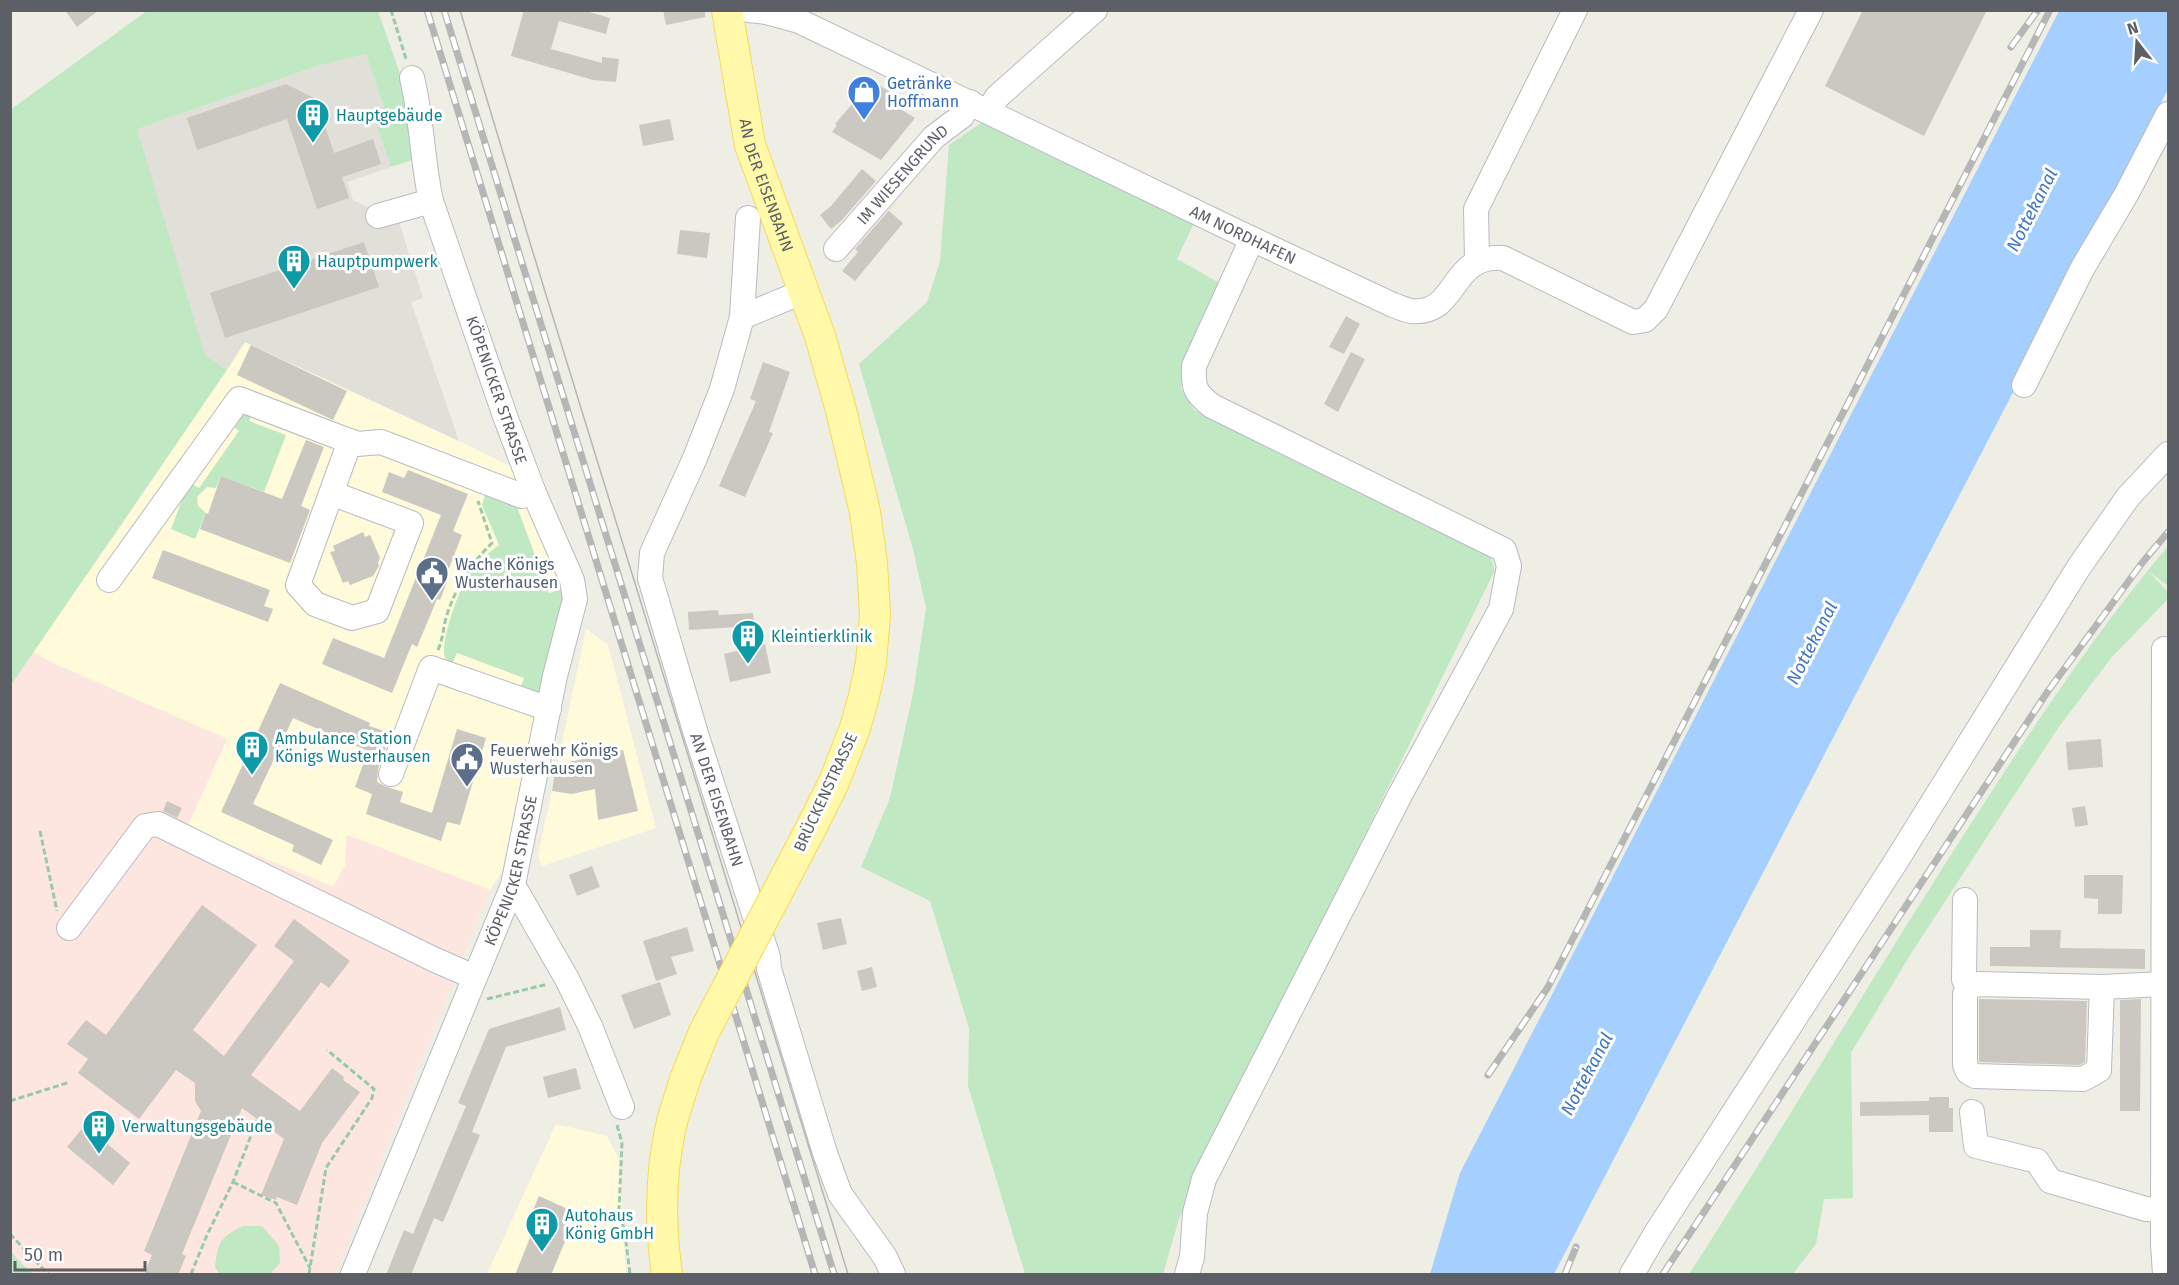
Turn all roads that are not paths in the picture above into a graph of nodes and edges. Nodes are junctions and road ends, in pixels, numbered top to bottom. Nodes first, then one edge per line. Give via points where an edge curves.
1 (1095, 10) edge
2 (1575, 10) edge
3 (1811, 10) edge
4 (737, 11) edge
5 (412, 78) road end
6 (980, 107) junction
7 (2169, 114) edge
8 (431, 201) junction
9 (378, 216) dead end
10 (748, 218) dead end
11 (1252, 239) junction
12 (836, 249) dead end
13 (1477, 260) junction
14 (805, 291) junction
15 (742, 317) junction
16 (2024, 385) dead end
17 (350, 441) junction
18 (2169, 454) edge
19 (331, 493) junction
20 (534, 493) junction
21 (110, 580) dead end
22 (2164, 649) dead end
23 (549, 709) junction
24 (391, 774) dead end
25 (2166, 874) edge
26 (513, 885) junction
27 (1965, 900) dead end
28 (69, 928) road end
29 (474, 977) junction
30 (2163, 984) junction
31 (1969, 987) junction
32 (2102, 987) junction
33 (622, 1107) road end
34 (1972, 1112) dead end
35 (2163, 1210) junction
36 (353, 1275) edge
37 (667, 1275) edge
38 (893, 1275) edge
39 (1187, 1275) edge
40 (1632, 1275) edge
41 (2165, 1275) edge

1 - 6 street, IM WIESENGRUND via 997,97
2 - 13 street via 1476,209
3 - 13 street via 1656,309 1645,320 1633,322 1503,258
4 - 6 street, AM NORDHAFEN via 766,12 799,21
4 - 14 main road, AN DER EISENBAHN via 750,145
5 - 8 street, KÖPENICKER STRASSE
6 - 11 street, AM NORDHAFEN
6 - 12 street, IM WIESENGRUND via 934,137
7 - 16 street via 2082,269
8 - 9 street
8 - 20 street, KÖPENICKER STRASSE
10 - 15 street, AN DER EISENBAHN
11 - 13 street, AM NORDHAFEN via 1411,311 1442,302
11 - 39 street via 1194,366 1193,385 1200,397 1504,550 1509,566 1501,609 1400,795 1204,1179
14 - 15 street
14 - 37 main road, BRÜCKENSTRASSE, bridge via 836,393 865,512 875,615 871,663 855,728 834,782 704,1032 686,1077 671,1126 664,1168 662,1209
15 - 38 street, AN DER EISENBAHN via 722,389 652,553 650,578 825,1153 840,1194 885,1257
17 - 19 street
17 - 20 street via 381,442 522,496
17 - 21 street via 239,399
18 - 40 street via 2128,497 2079,567
19 - 19 street via 298,585 315,604 352,618 377,611 411,523
20 - 23 street, KÖPENICKER STRASSE via 572,580 575,599
22 - 25 street
23 - 24 street via 431,668
23 - 26 street, KÖPENICKER STRASSE
25 - 30 street
26 - 29 street, KÖPENICKER STRASSE
26 - 33 street via 567,979
27 - 31 street via 1965,980
28 - 29 street via 145,826 158,824
29 - 36 street, KÖPENICKER STRASSE
30 - 32 street
30 - 35 street
31 - 32 street
31 - 32 street via 1965,994 1968,1072 1975,1076 2083,1079 2099,1070
34 - 35 street via 1976,1146 2037,1161 2050,1181 2146,1209
35 - 41 street

